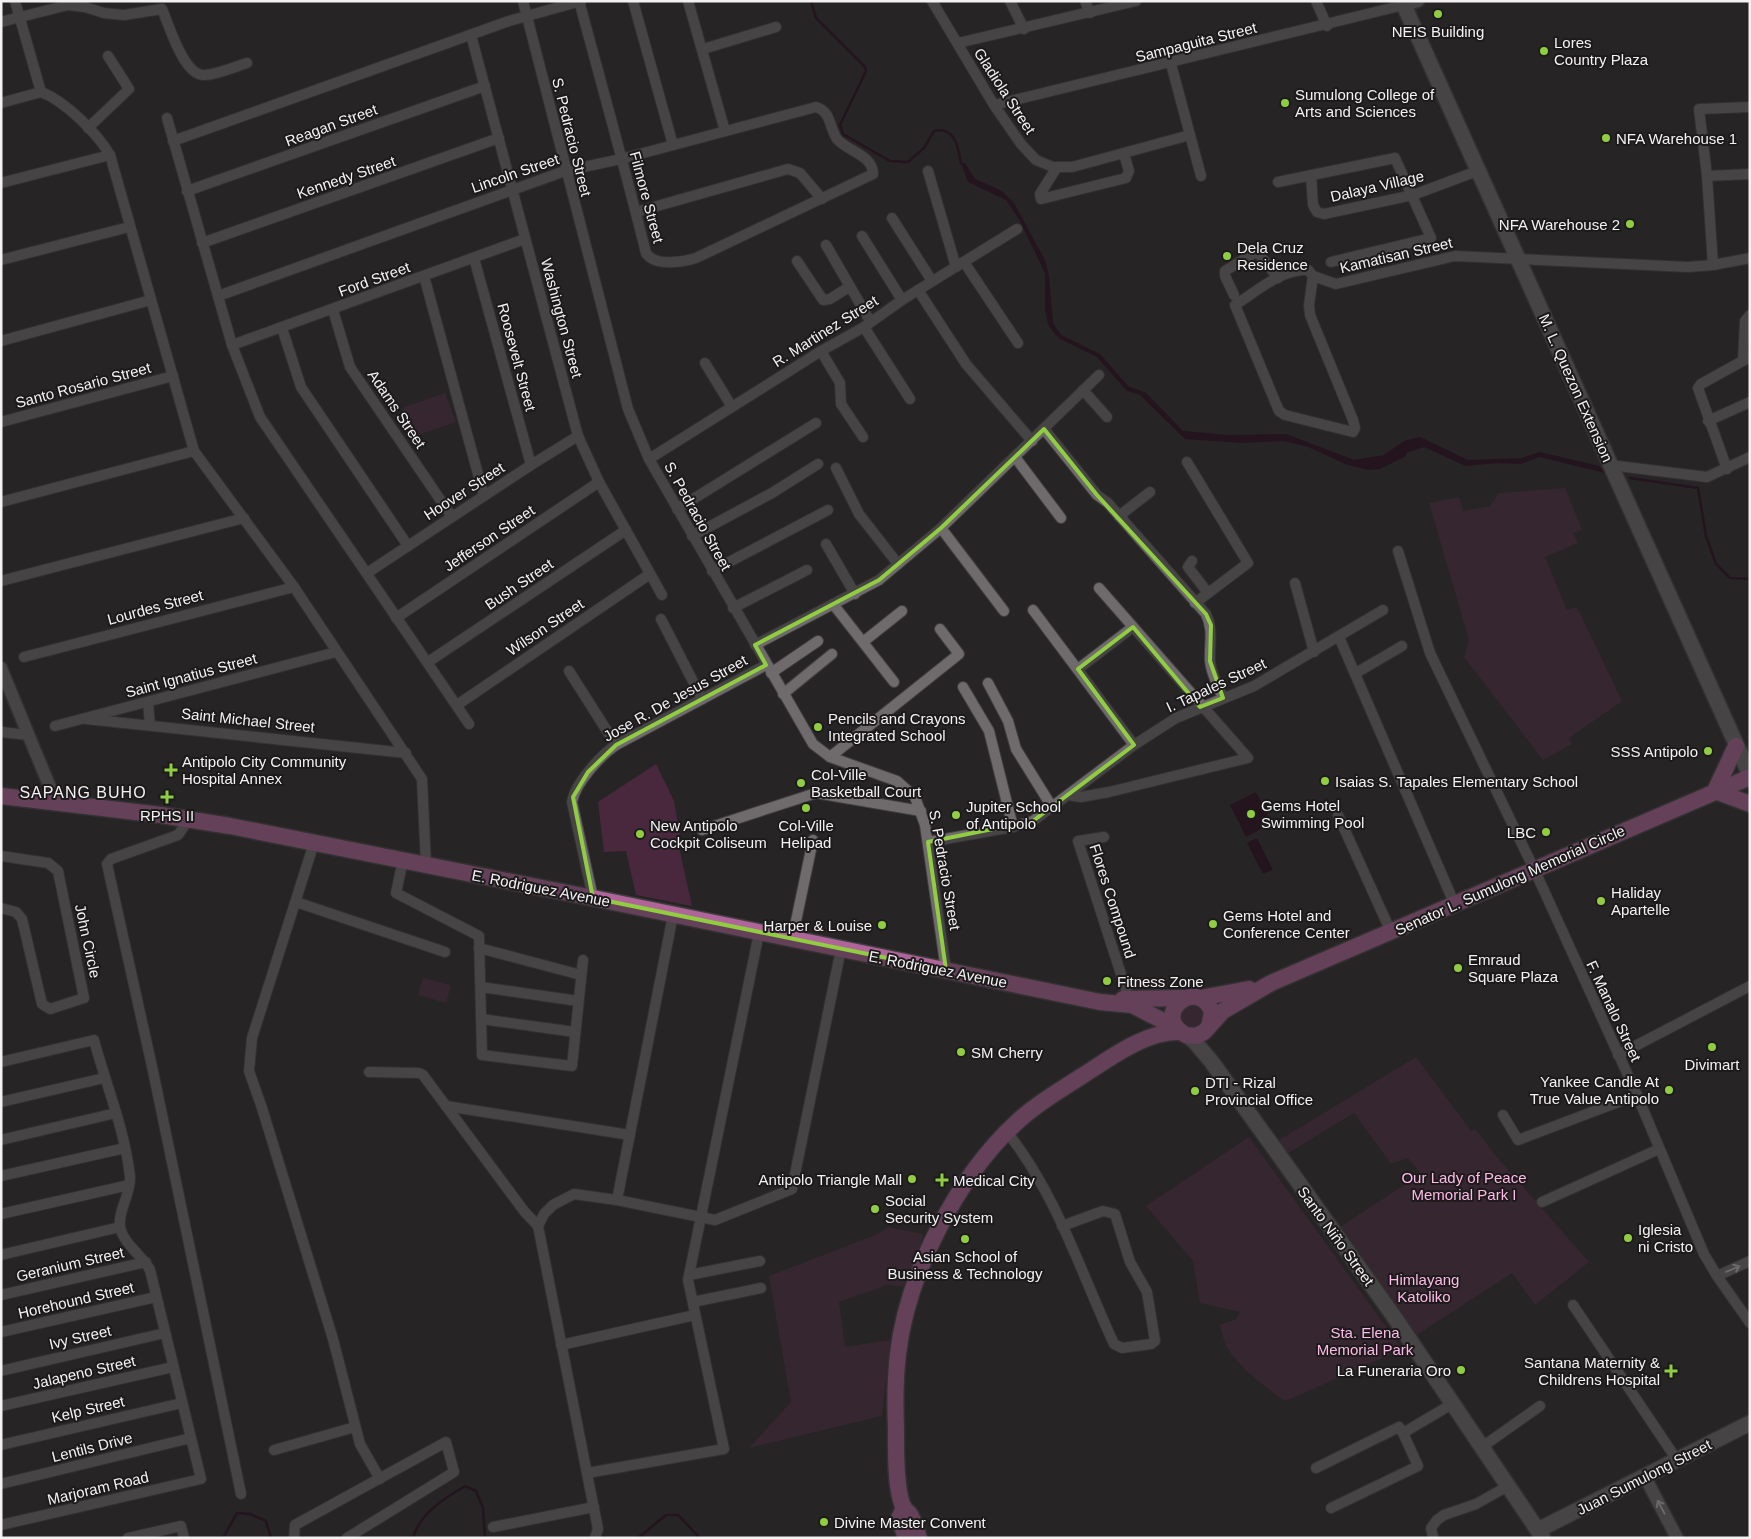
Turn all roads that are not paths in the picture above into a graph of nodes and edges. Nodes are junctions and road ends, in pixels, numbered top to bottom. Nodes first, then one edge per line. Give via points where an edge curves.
1 (15, 1) edge
2 (523, 1) edge
3 (580, 1) edge
4 (633, 1) edge
5 (688, 1) edge
6 (932, 1) edge
7 (1010, 1) edge
8 (1085, 1) edge
9 (1136, 1) edge
10 (1316, 1) edge
11 (1408, 3) edge
12 (96, 6) edge
13 (1090, 13) junction
14 (526, 16) junction
15 (19, 17) junction
16 (1, 22) edge
17 (1327, 26) junction
18 (776, 28) dead end
19 (1024, 28) junction
20 (471, 35) junction
21 (958, 44) junction
22 (703, 48) junction
23 (108, 56) dead end
24 (247, 63) dead end
25 (1171, 64) junction
26 (484, 86) junction
27 (41, 92) junction
28 (1, 103) edge
29 (994, 105) junction
30 (1750, 107) edge
31 (166, 118) dead end
32 (88, 128) junction
33 (725, 130) junction
34 (1190, 136) junction
35 (498, 138) junction
36 (173, 142) junction
37 (673, 145) junction
38 (1124, 154) junction
39 (110, 155) junction
40 (621, 159) junction
41 (1057, 167) junction
42 (1480, 170) junction
43 (566, 171) junction
44 (928, 171) dead end
45 (1750, 174) edge
46 (1311, 175) junction
47 (1201, 176) dead end
48 (1707, 176) junction
49 (868, 177) joint
50 (1278, 182) dead end
51 (1, 183) edge
52 (513, 189) junction
53 (187, 192) junction
54 (1413, 195) junction
55 (822, 199) junction
56 (636, 212) junction
57 (892, 218) dead end
58 (129, 227) junction
59 (1016, 229) dead end
60 (862, 236) dead end
61 (525, 240) junction
62 (202, 243) junction
63 (826, 245) dead end
64 (474, 258) junction
65 (1750, 258) edge
66 (1, 260) edge
67 (1519, 260) junction
68 (797, 261) dead end
69 (1220, 262) dead end
70 (1331, 262) dead end
71 (960, 265) junction
72 (1713, 265) junction
73 (1224, 274) junction
74 (424, 276) junction
75 (1313, 276) junction
76 (1278, 278) junction
77 (932, 281) junction
78 (849, 287) junction
79 (918, 290) junction
80 (218, 296) junction
81 (151, 300) junction
82 (902, 300) junction
83 (1234, 300) junction
84 (333, 310) junction
85 (1750, 315) edge
86 (867, 324) junction
87 (282, 328) junction
88 (1, 341) edge
89 (1018, 343) dead end
90 (232, 345) junction
91 (820, 351) junction
92 (1746, 359) edge
93 (705, 363) dead end
94 (1099, 375) dead end
95 (172, 376) junction
96 (1083, 390) junction
97 (910, 399) dead end
98 (1750, 402) edge
99 (732, 407) junction
100 (1107, 417) dead end
101 (1708, 421) junction
102 (1, 422) edge
103 (816, 423) dead end
104 (1044, 428) junction
105 (578, 436) junction
106 (863, 437) dead end
107 (1032, 441) junction
108 (194, 452) junction
109 (1015, 457) junction
110 (1750, 457) edge
111 (649, 459) junction
112 (1186, 462) dead end
113 (818, 464) dead end
114 (531, 465) junction
115 (1610, 465) junction
116 (836, 468) dead end
117 (1727, 469) junction
118 (599, 482) junction
119 (1150, 492) dead end
120 (484, 496) junction
121 (1, 502) edge
122 (677, 509) junction
123 (828, 510) dead end
124 (452, 516) junction
125 (1120, 516) junction
126 (244, 518) junction
127 (1061, 518) dead end
128 (941, 528) junction
129 (626, 530) junction
130 (692, 536) junction
131 (826, 544) dead end
132 (408, 546) junction
133 (1398, 551) dead end
134 (1192, 560) dead end
135 (898, 564) junction
136 (807, 570) dead end
137 (712, 571) junction
138 (367, 573) junction
139 (650, 574) junction
140 (1, 582) edge
141 (1295, 583) dead end
142 (294, 587) junction
143 (1099, 588) dead end
144 (1208, 593) junction
145 (662, 594) dead end
146 (855, 594) junction
147 (1195, 603) junction
148 (833, 604) junction
149 (733, 608) junction
150 (1033, 610) dead end
151 (1383, 610) dead end
152 (902, 611) dead end
153 (1004, 611) dead end
154 (396, 618) junction
155 (661, 619) dead end
156 (1133, 627) junction
157 (940, 629) dead end
158 (1339, 637) junction
159 (818, 641) dead end
160 (863, 642) junction
161 (755, 645) junction
162 (1402, 646) dead end
163 (336, 652) junction
164 (1314, 652) junction
165 (832, 654) dead end
166 (24, 657) dead end
167 (428, 662) junction
168 (769, 669) junction
169 (1078, 669) junction
170 (2, 671) edge
171 (569, 671) dead end
172 (1356, 673) junction
173 (894, 682) dead end
174 (988, 683) dead end
175 (963, 687) dead end
176 (783, 694) junction
177 (1223, 698) junction
178 (702, 700) junction
179 (148, 702) junction
180 (457, 705) junction
181 (1200, 707) junction
182 (86, 718) junction
183 (469, 724) dead end
184 (150, 725) junction
185 (55, 726) dead end
186 (1, 732) edge
187 (28, 736) junction
188 (1740, 744) edge
189 (616, 745) junction
190 (1134, 745) junction
191 (406, 753) junction
192 (830, 757) junction
193 (1750, 776) edge
194 (1715, 792) junction
195 (1068, 795) junction
196 (1, 796) edge
197 (56, 802) junction
198 (1750, 804) edge
199 (1052, 807) junction
200 (921, 812) junction
201 (1338, 815) dead end
202 (189, 819) junction
203 (1012, 827) junction
204 (702, 830) dead end
205 (1104, 837) dead end
206 (813, 840) dead end
207 (928, 842) junction
208 (314, 843) junction
209 (1, 856) edge
210 (403, 860) junction
211 (426, 865) junction
212 (1534, 871) junction
213 (594, 898) junction
214 (296, 902) junction
215 (1455, 905) junction
216 (1, 908) edge
217 (673, 915) junction
218 (1390, 932) junction
219 (759, 933) junction
220 (792, 940) junction
221 (479, 948) junction
222 (841, 949) junction
223 (445, 952) dead end
224 (583, 960) dead end
225 (946, 970) junction
226 (581, 975) junction
227 (1271, 983) junction
228 (1750, 986) edge
229 (481, 987) junction
230 (1079, 997) junction
231 (1192, 998) junction
232 (1129, 999) junction
233 (578, 1001) junction
234 (481, 1019) junction
235 (1175, 1025) junction
236 (1209, 1028) junction
237 (575, 1032) junction
238 (1119, 1053) junction
239 (1618, 1056) junction
240 (1211, 1061) junction
241 (1, 1062) edge
242 (369, 1072) dead end
243 (104, 1078) junction
244 (1637, 1095) junction
245 (1, 1102) edge
246 (446, 1106) junction
247 (116, 1114) junction
248 (1503, 1115) dead end
249 (1007, 1132) junction
250 (630, 1135) junction
251 (1, 1140) edge
252 (125, 1148) junction
253 (1659, 1149) junction
254 (1, 1176) edge
255 (129, 1185) junction
256 (617, 1200) junction
257 (1542, 1202) dead end
258 (1, 1214) edge
259 (700, 1217) junction
260 (538, 1226) junction
261 (1062, 1226) junction
262 (120, 1227) junction
263 (1, 1255) edge
264 (760, 1261) dead end
265 (1750, 1261) edge
266 (146, 1262) junction
267 (689, 1275) junction
268 (1717, 1276) junction
269 (761, 1288) dead end
270 (1, 1295) edge
271 (156, 1297) junction
272 (693, 1302) junction
273 (1573, 1305) dead end
274 (695, 1315) junction
275 (1750, 1323) edge
276 (1, 1332) edge
277 (165, 1333) junction
278 (561, 1346) junction
279 (173, 1367) junction
280 (1, 1371) edge
281 (182, 1403) junction
282 (1452, 1404) junction
283 (1, 1406) edge
284 (1540, 1406) dead end
285 (355, 1427) junction
286 (1748, 1428) edge
287 (1403, 1433) junction
288 (191, 1438) junction
289 (1, 1444) edge
290 (1482, 1448) junction
291 (274, 1450) dead end
292 (1677, 1460) junction
293 (1316, 1468) dead end
294 (587, 1473) junction
295 (1645, 1477) junction
296 (380, 1479) junction
297 (1, 1484) edge
298 (1508, 1486) junction
299 (241, 1494) dead end
300 (594, 1507) junction
301 (904, 1508) junction
302 (1332, 1508) dead end
303 (1, 1525) edge
304 (493, 1527) dead end
305 (1541, 1534) edge
306 (146, 1536) edge
307 (1433, 1537) edge
308 (128, 1538) edge
309 (184, 1538) edge
310 (294, 1538) edge
311 (347, 1538) edge
312 (595, 1538) edge
313 (906, 1538) edge
314 (919, 1538) edge
315 (1678, 1538) edge

1 - 15 street
2 - 14 street, S. Pedracio Street
3 - 14 street
3 - 40 street, Filmore Street
4 - 37 street
5 - 22 street
6 - 21 street, Gladiola Street
7 - 19 street
8 - 13 street
9 - 13 street
10 - 17 street
11 - 17 street, Sampaguita Street
11 - 42 main road, M. L. Quezon Extension
12 - 15 street via 68,5
12 - 24 street via 124,15 162,9 185,63 203,76
13 - 19 street
14 - 20 street
14 - 43 street, S. Pedracio Street
15 - 16 street
15 - 27 street
17 - 25 street, Sampaguita Street
18 - 22 street
19 - 21 street
20 - 26 street, Washington Street
20 - 36 street
21 - 29 street, Gladiola Street
22 - 33 street
23 - 32 street via 129,89
25 - 29 street, Sampaguita Street
25 - 34 street
26 - 35 street, Washington Street
26 - 53 street, Reagan Street
27 - 28 street
27 - 32 street via 51,96
29 - 41 street, Gladiola Street via 1036,160
30 - 48 street via 1699,110
31 - 36 street
32 - 39 street
33 - 37 street, Lincoln Street
33 - 49 street, Lincoln Street via 822,108 838,140 871,164 873,174
34 - 38 street, Gladiola Street
34 - 47 street
35 - 52 street, Washington Street
35 - 62 street, Kennedy Street
36 - 53 street
37 - 40 street, Lincoln Street
38 - 41 street, Gladiola Street via 1072,167
38 - 41 street via 1129,172 1126,178 1041,199 1040,194
39 - 51 street
39 - 58 street
40 - 43 street, Lincoln Street
40 - 56 street, Filmore Street
42 - 54 street, Dalaya Village
42 - 67 main road, M. L. Quezon Extension
43 - 52 street, Lincoln Street
43 - 111 street, S. Pedracio Street via 628,409
44 - 71 street
45 - 48 street
46 - 50 street
46 - 54 street via 1395,158
46 - 54 street, Dalaya Village via 1313,205 1317,212 1324,214
48 - 72 street
49 - 55 street, Filmore Street
52 - 61 street, Washington Street
52 - 80 street, Lincoln Street
53 - 62 street
54 - 70 street via 1431,238
55 - 56 street via 800,173 788,169
55 - 56 street, Filmore Street via 685,261 649,257
57 - 77 street
58 - 66 street
58 - 81 street
59 - 71 street, R. Martinez Street
60 - 82 street
61 - 64 street, Ford Street
61 - 105 street, Washington Street
62 - 80 street
63 - 78 street
64 - 74 street, Ford Street
64 - 114 street, Roosevelt Street
65 - 72 street, Kamatisan Street
67 - 72 street, Kamatisan Street via 1688,267
67 - 75 street, Kamatisan Street via 1455,256 1336,284
67 - 115 main road, M. L. Quezon Extension
68 - 78 street via 824,300
69 - 73 street
71 - 77 street, R. Martinez Street
71 - 89 street
73 - 76 street via 1227,269 1257,253
73 - 83 street
74 - 84 street, Ford Street
74 - 120 street
75 - 76 street, Kamatisan Street via 1308,270 1299,269
75 - 83 street via 1310,315 1356,428 1353,432 1279,411
76 - 83 street, Kamatisan Street
77 - 79 street, R. Martinez Street
78 - 86 street
79 - 82 street, R. Martinez Street
79 - 107 street via 966,364
80 - 90 street
81 - 88 street
81 - 95 street
82 - 86 street, R. Martinez Street
84 - 87 street, Ford Street
84 - 124 street, Adams Street via 350,367
85 - 92 street via 1745,321
86 - 91 street, R. Martinez Street
86 - 97 street
87 - 90 street, Ford Street
87 - 132 street via 301,387
90 - 138 street via 260,417
91 - 99 street, R. Martinez Street
91 - 106 street via 840,383 841,404
92 - 101 street via 1698,388
93 - 99 street
94 - 96 street
95 - 102 street, Santo Rosario Street
95 - 108 street
96 - 100 street
96 - 104 street
98 - 101 street
99 - 111 street, R. Martinez Street
101 - 117 street
103 - 122 street
104 - 107 street
104 - 125 street via 1097,495
105 - 114 street, Hoover Street
105 - 118 street, Washington Street
107 - 109 street
108 - 121 street
108 - 126 street
109 - 127 street
109 - 128 street
110 - 117 street
111 - 122 street, S. Pedracio Street
112 - 144 street via 1248,563
113 - 130 street
114 - 120 street, Hoover Street
115 - 117 street via 1708,477
115 - 188 main road, M. L. Quezon Extension
116 - 135 street via 859,514
118 - 129 street, Washington Street
118 - 154 street, Jefferson Street
119 - 125 street
120 - 124 street, Hoover Street
122 - 130 street, S. Pedracio Street
123 - 137 street
124 - 132 street, Hoover Street
125 - 147 street
126 - 140 street
126 - 142 street
128 - 135 street
128 - 153 street
129 - 139 street, Washington Street
129 - 167 street, Bush Street
130 - 137 street, S. Pedracio Street
131 - 146 street
132 - 138 street, Hoover Street
133 - 212 street, F. Manalo Street via 1430,653
134 - 144 street via 1188,567
135 - 146 street
136 - 149 street
137 - 149 street, S. Pedracio Street
138 - 154 street
139 - 145 street, Washington Street
139 - 180 street, Wilson Street
141 - 164 street
142 - 163 street
142 - 166 street, Lourdes Street
143 - 156 street
144 - 147 street
146 - 148 street
147 - 177 street via 1211,625 1210,661
148 - 160 street
148 - 161 street
149 - 161 street, S. Pedracio Street
150 - 169 street
151 - 158 street, I. Tapales Street
152 - 160 street
154 - 167 street
155 - 178 street
156 - 169 street
156 - 181 street
157 - 192 street via 960,654
158 - 164 street, I. Tapales Street
158 - 172 street
159 - 168 street, Jose R. De Jesus Street
160 - 173 street
161 - 168 street, S. Pedracio Street
162 - 172 street
163 - 179 street, Saint Ignatius Street
163 - 191 street
164 - 177 street, I. Tapales Street via 1254,686
165 - 176 street
167 - 180 street
168 - 176 street, S. Pedracio Street
168 - 178 street, Jose R. De Jesus Street
169 - 190 street
170 - 187 street
171 - 189 street
172 - 215 street
174 - 199 street via 1008,721 1016,749
175 - 203 street via 989,731
176 - 192 street, S. Pedracio Street via 813,744
177 - 181 street, I. Tapales Street
178 - 189 street, Jose R. De Jesus Street
179 - 182 street, Saint Ignatius Street
179 - 184 street
180 - 183 street
181 - 190 street, I. Tapales Street
181 - 195 street via 1248,758 1109,792
182 - 184 street, Saint Michael Street
182 - 185 street, Saint Ignatius Street
184 - 191 street, Saint Michael Street
186 - 187 street
187 - 197 street
188 - 193 main road, M. L. Quezon Extension
188 - 194 main road
189 - 213 street, Jose R. De Jesus Street via 588,772 572,797
190 - 195 street, I. Tapales Street
191 - 211 street via 422,779
192 - 200 street, S. Pedracio Street via 897,781 915,797
193 - 194 main road, Senator L. Sumulong Memorial Circle
194 - 198 main road
194 - 212 main road, Senator L. Sumulong Memorial Circle
195 - 199 street, I. Tapales Street
196 - 197 main road, E. Rodriguez Avenue
197 - 202 main road, E. Rodriguez Avenue
199 - 203 street, I. Tapales Street via 1033,821
200 - 204 street via 816,793
200 - 207 street, S. Pedracio Street
201 - 218 street
202 - 208 main road, E. Rodriguez Avenue
202 - 299 street via 178,835 111,859 107,864
203 - 207 street, I. Tapales Street
205 - 232 street, Flores Compound via 1078,841
206 - 220 street
207 - 225 street, S. Pedracio Street
208 - 210 main road, E. Rodriguez Avenue
208 - 214 street
209 - 216 street, John Circle via 48,863 58,871 84,994 81,1001 50,1009 42,1004 19,914
210 - 211 main road, E. Rodriguez Avenue
210 - 221 street via 396,893 479,936
211 - 213 main road, E. Rodriguez Avenue
212 - 215 main road, Senator L. Sumulong Memorial Circle
212 - 239 street, F. Manalo Street
213 - 217 main road, E. Rodriguez Avenue
214 - 223 street
214 - 285 street via 252,1038 248,1071 333,1339
215 - 218 main road, Senator L. Sumulong Memorial Circle
217 - 219 main road, E. Rodriguez Avenue
217 - 250 street
218 - 227 main road, Senator L. Sumulong Memorial Circle
219 - 220 main road, E. Rodriguez Avenue
219 - 259 street
220 - 222 main road, E. Rodriguez Avenue
221 - 226 street
221 - 229 street
222 - 225 main road, E. Rodriguez Avenue
222 - 259 street via 792,1189 715,1220
224 - 226 street
225 - 230 main road, E. Rodriguez Avenue
226 - 233 street
227 - 231 main road, Senator L. Sumulong Memorial Circle via 1228,994
227 - 236 main road, Senator L. Sumulong Memorial Circle via 1231,1006
228 - 239 street
229 - 233 street
229 - 234 street
230 - 232 main road, E. Rodriguez Avenue
230 - 235 main road, E. Rodriguez Avenue via 1132,1005
231 - 232 main road, E. Rodriguez Avenue
231 - 235 main road via 1176,1006
231 - 236 main road via 1207,1004 1212,1012
233 - 237 street
234 - 237 street
234 - 237 street via 482,1055 572,1066
235 - 236 main road via 1200,1034
235 - 238 main road
235 - 238 main road
235 - 240 main road, Santo Niño Street
236 - 240 main road, Santo Niño Street via 1206,1042
238 - 249 main road via 1035,1107
239 - 244 street, F. Manalo Street
240 - 282 main road, Santo Niño Street
241 - 243 street via 94,1040
242 - 246 street via 419,1073
243 - 245 street
243 - 247 street
244 - 248 street via 1518,1140
244 - 253 street, F. Manalo Street
246 - 250 street
246 - 260 street
247 - 251 street
247 - 252 street
249 - 261 street via 1022,1151
249 - 301 main road via 948,1211 904,1318 898,1352 895,1411 898,1480
250 - 256 street
252 - 254 street
252 - 255 street
253 - 257 street
253 - 268 street, F. Manalo Street via 1704,1254
255 - 258 street
255 - 262 street
256 - 259 street
256 - 260 street via 574,1194 553,1204
259 - 267 street
260 - 278 street
261 - 261 street via 1114,1344 1122,1348 1155,1341 1147,1292 1130,1262 1115,1214 1103,1211
262 - 263 street
262 - 266 street via 125,1238
264 - 267 street
268 -> 265 street
266 - 270 street, Geranium Street
266 - 271 street
267 - 272 street
268 - 275 street, F. Manalo Street
269 - 272 street
271 - 276 street, Horehound Street
271 - 277 street
272 - 274 street
273 - 292 street
274 - 278 street
274 - 294 street via 724,1449
277 - 279 street
277 - 280 street, Ivy Street
278 - 294 street
279 - 281 street
279 - 283 street, Jalapeno Street
281 - 288 street
281 - 289 street, Kelp Street
282 - 287 street
282 - 290 main road, Santo Niño Street
284 - 290 street
285 - 291 street
285 - 296 street via 360,1444
286 - 292 main road, Juan Sumulong Street
287 - 293 street via 1399,1427
287 - 302 street via 1418,1466
288 - 297 street, Lentils Drive
288 - 303 street, Marjoram Road via 201,1479
290 - 298 main road, Santo Niño Street
292 - 295 main road, Juan Sumulong Street
294 - 300 street
295 - 305 main road, Juan Sumulong Street
315 -> 295 street
296 - 310 street via 295,1525
296 - 311 street via 446,1442 454,1472
298 - 305 main road, Santo Niño Street
298 - 307 street via 1476,1504 1439,1518 1431,1528
300 - 304 street
300 - 312 street via 598,1530
301 - 313 main road via 899,1518
301 - 314 main road via 910,1514
306 - 308 street
306 - 309 street via 181,1526

